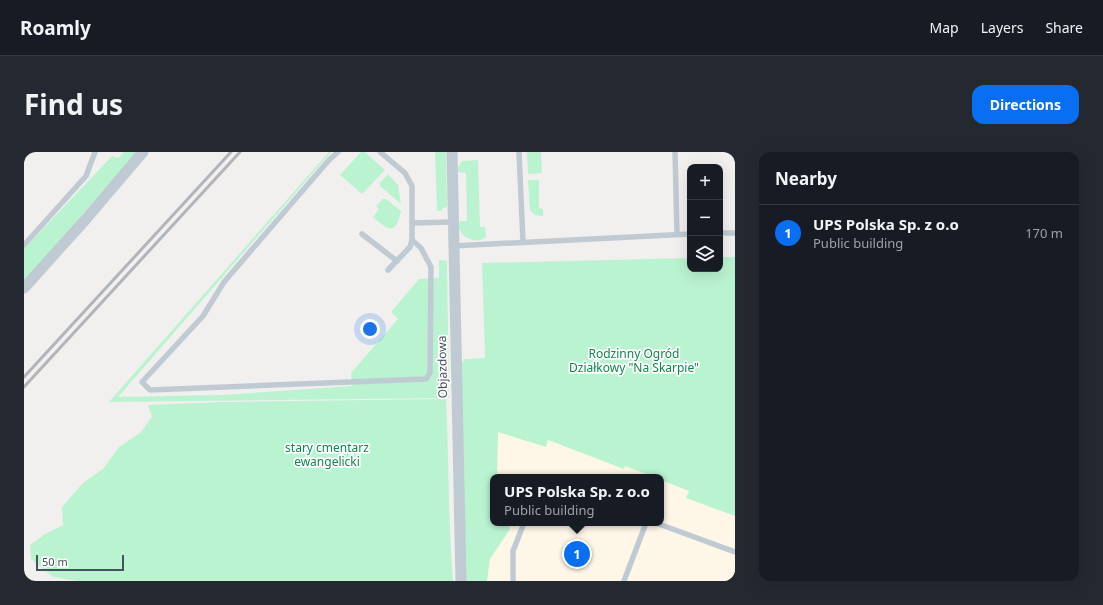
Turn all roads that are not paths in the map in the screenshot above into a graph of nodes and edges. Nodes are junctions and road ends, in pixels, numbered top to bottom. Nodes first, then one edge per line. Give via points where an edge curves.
1 (95, 152) edge
2 (143, 152) edge
3 (338, 152) edge
4 (380, 152) edge
5 (452, 152) edge
6 (519, 152) edge
7 (675, 152) edge
8 (452, 222) junction
9 (412, 223) junction
10 (723, 233) edge
11 (735, 233) edge
12 (362, 234) dead end
13 (677, 234) junction
14 (687, 234) edge
15 (412, 240) junction
16 (523, 242) junction
17 (24, 245) edge
18 (452, 246) junction
19 (397, 261) junction
20 (388, 270) dead end
21 (24, 288) edge
22 (523, 526) edge
23 (645, 526) edge
24 (664, 526) edge
25 (735, 552) edge
26 (461, 581) edge
27 (513, 581) edge
28 (624, 581) edge

1 - 17 lane via 86,176
2 - 21 street
3 - 15 lane via 224,282 203,316 142,382 150,390 426,379 430,373 431,267 421,248
4 - 9 lane via 404,173 412,186
5 - 8 street, Objazdowa
6 - 16 lane
7 - 13 lane
8 - 9 lane
8 - 18 street, Objazdowa
9 - 15 lane
10 - 11 lane
12 - 19 lane
13 - 14 lane
13 - 16 lane
15 - 19 lane via 410,247
16 - 18 lane
18 - 26 street, Objazdowa
19 - 20 lane
22 - 27 lane via 513,551
23 - 28 lane
24 - 25 lane

